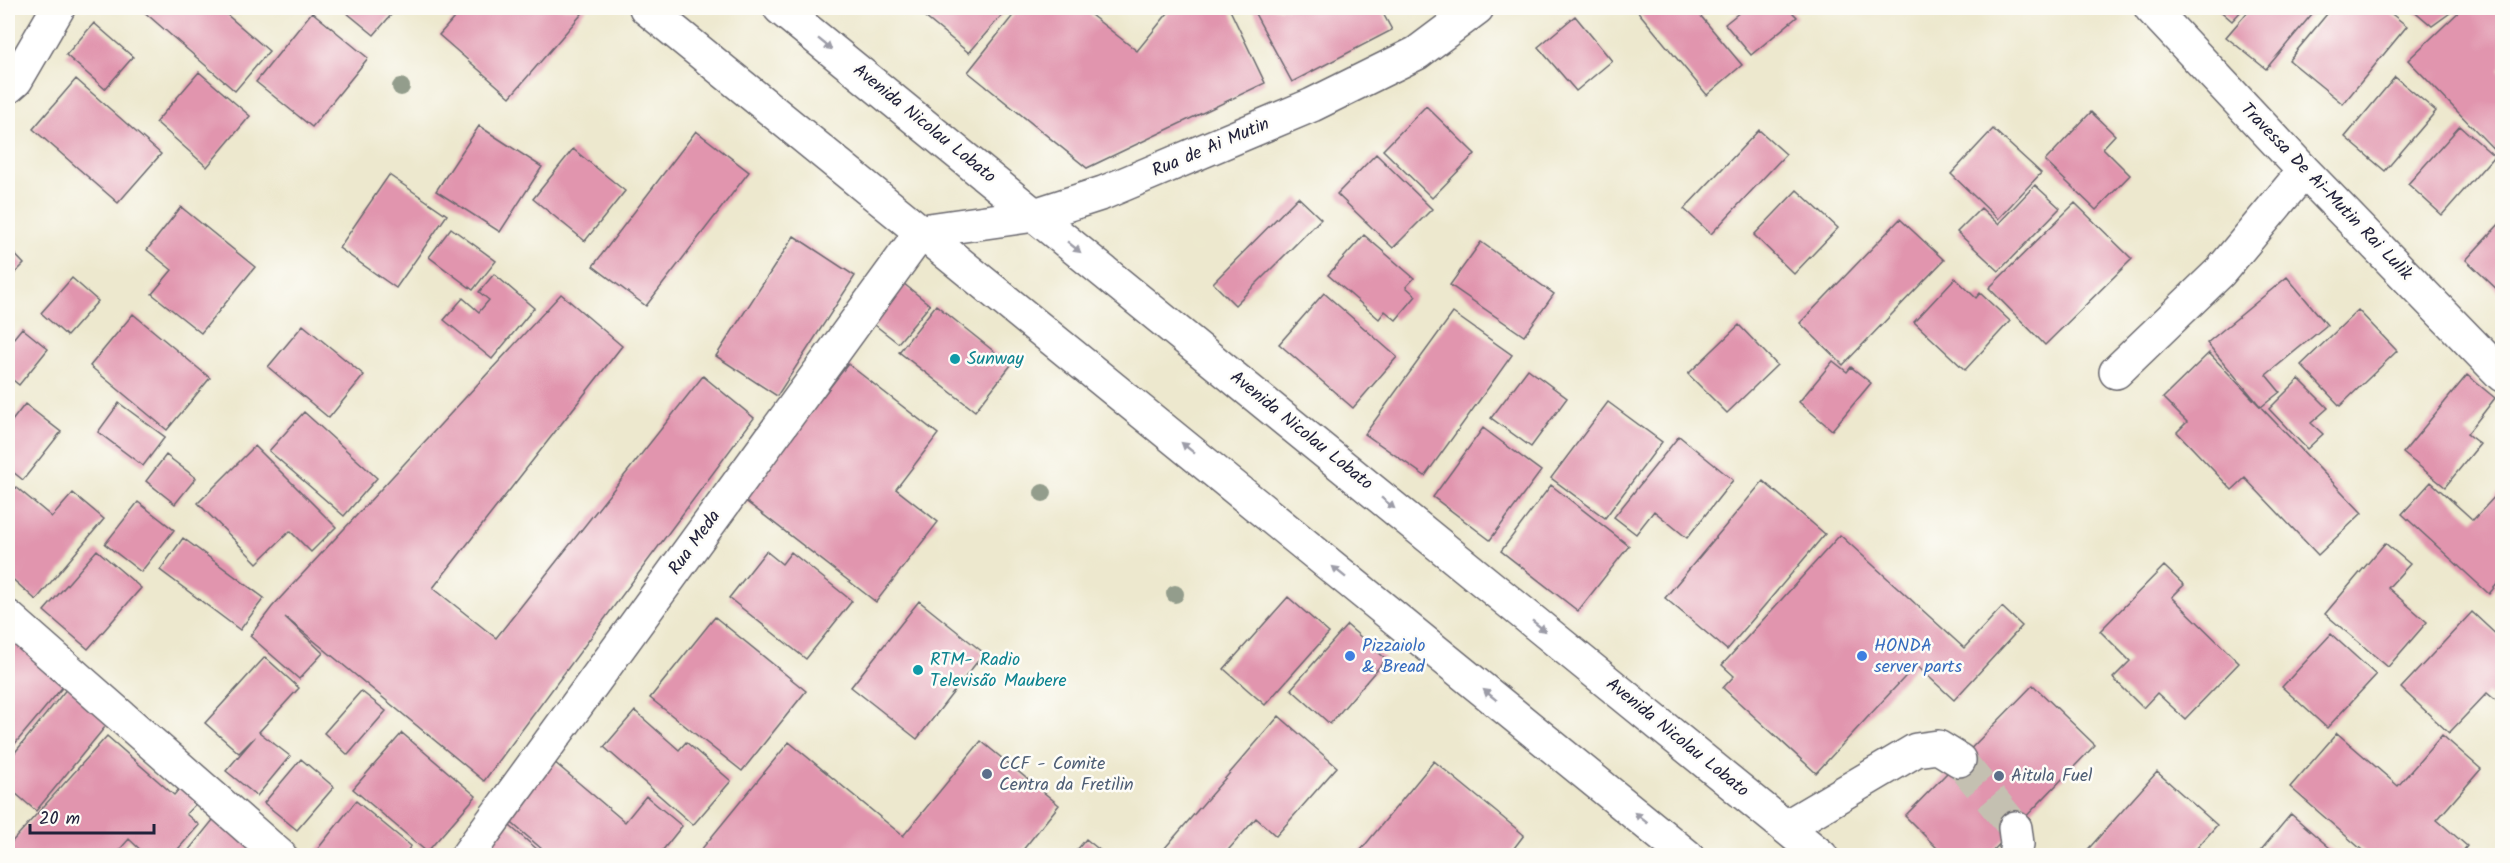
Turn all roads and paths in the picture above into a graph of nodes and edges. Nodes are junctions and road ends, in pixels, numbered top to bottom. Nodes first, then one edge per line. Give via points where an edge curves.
1 (58, 8) edge
2 (646, 8) edge
3 (780, 8) edge
4 (1477, 8) edge
5 (2151, 8) edge
6 (8, 87) edge
7 (2304, 171) junction
8 (1035, 215) junction
9 (922, 231) junction
10 (2116, 372) dead end
11 (2502, 375) edge
12 (8, 617) edge
13 (1959, 760) tunnel mouth
14 (1786, 827) junction
15 (280, 855) edge
16 (467, 855) edge
17 (1687, 855) edge
18 (1821, 855) edge

1 - 6 main road via 16,80
2 - 9 main road
3 -> 8 main road, Avenida Nicolau Lobato
4 - 8 main road, Rua de Ai Mutin via 1417,53 1312,105 1103,193
5 - 7 main road, Travessa De Ai-Mutin Rai Lulik
7 - 10 main road via 2220,272
7 - 11 main road, Travessa De Ai-Mutin Rai Lulik
8 - 9 main road, Rua de Ai Mutin
8 -> 14 main road, Avenida Nicolau Lobato
9 - 16 main road, Rua Meda
17 -> 9 main road
12 - 15 main road
13 - 14 main road via 1938,747 1916,750
14 - 18 main road, Avenida Nicolau Lobato

